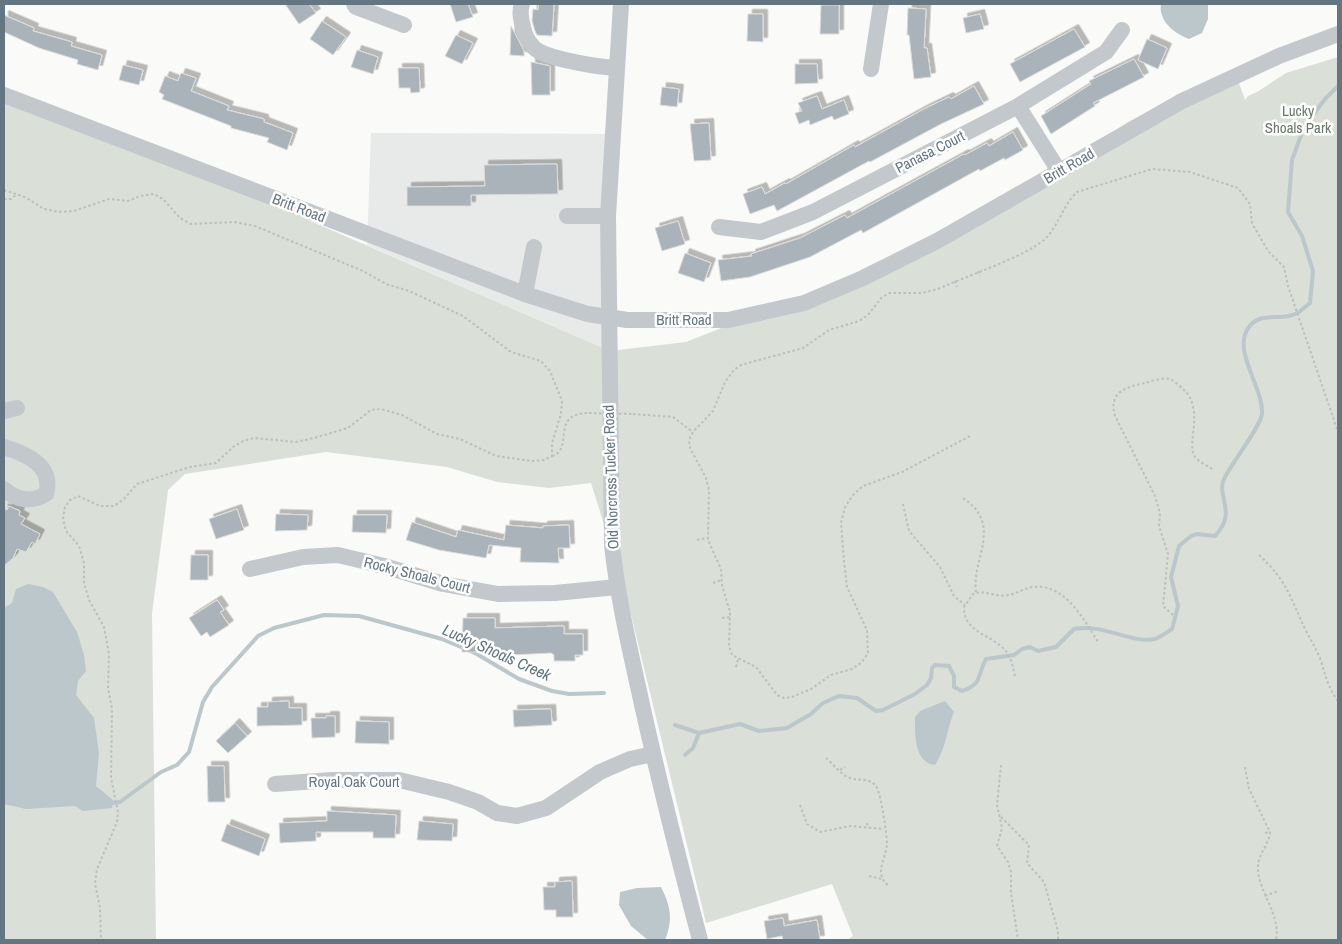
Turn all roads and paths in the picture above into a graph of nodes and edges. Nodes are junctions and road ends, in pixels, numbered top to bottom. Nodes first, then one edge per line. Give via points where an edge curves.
1 (354, 4) edge
2 (522, 4) edge
3 (620, 4) edge
4 (882, 4) edge
5 (404, 25) dead end
6 (1122, 30) dead end
7 (1338, 34) edge
8 (617, 68) junction
9 (871, 69) dead end
10 (4, 95) edge
11 (1018, 106) junction
12 (1059, 171) junction
13 (4, 190) edge
14 (17, 194) junction
15 (4, 199) edge
16 (567, 216) dead end
17 (608, 216) junction
18 (719, 227) dead end
19 (534, 247) dead end
20 (1007, 259) junction
21 (1009, 263) dead end
22 (978, 271) junction
23 (980, 276) dead end
24 (955, 281) junction
25 (958, 286) dead end
26 (525, 294) junction
27 (609, 318) junction
28 (693, 432) junction
29 (1338, 432) edge
30 (970, 436) dead end
31 (4, 447) edge
32 (552, 456) junction
33 (1214, 470) dead end
34 (4, 488) edge
35 (963, 498) dead end
36 (903, 504) dead end
37 (707, 538) junction
38 (697, 540) dead end
39 (1259, 555) dead end
40 (250, 569) dead end
41 (722, 580) junction
42 (712, 583) dead end
43 (617, 587) junction
44 (976, 592) junction
45 (965, 604) junction
46 (1173, 615) dead end
47 (731, 617) junction
48 (722, 618) dead end
49 (1098, 642) dead end
50 (738, 659) junction
51 (736, 667) dead end
52 (1015, 676) dead end
53 (1338, 701) edge
54 (653, 754) junction
55 (826, 758) dead end
56 (1001, 765) dead end
57 (844, 767) dead end
58 (1245, 767) dead end
59 (840, 770) junction
60 (1242, 781) dead end
61 (1246, 781) junction
62 (275, 784) dead end
63 (800, 805) dead end
64 (1001, 817) junction
65 (866, 823) dead end
66 (868, 828) junction
67 (884, 829) junction
68 (1270, 832) junction
69 (1264, 833) dead end
70 (870, 876) dead end
71 (882, 878) junction
72 (889, 886) dead end
73 (1278, 891) dead end
74 (1265, 896) junction
75 (101, 940) edge
76 (700, 940) edge
77 (1018, 940) edge
78 (1058, 940) edge
79 (1276, 940) edge

1 - 5 street
2 - 8 street via 520,18 524,32 540,52
3 - 8 street, Old Norcross Tucker Road
4 - 9 street
6 - 11 street, Panasa Court via 1106,52
7 - 12 street, Britt Road via 1279,56 1182,101
8 - 17 street, Old Norcross Tucker Road
10 - 26 street, Britt Road
11 - 12 street
11 - 18 street, Panasa Court via 813,212 761,232
12 - 27 street, Britt Road via 937,241 864,278 804,303 728,320
13 - 14 path
14 - 15 path
14 - 32 path via 44,209 59,212 74,211 109,199 128,201 154,194 191,224 234,222 255,226 463,316 511,352 541,361 550,371 562,401
16 - 17 street
17 - 27 street, Old Norcross Tucker Road
19 - 26 street
20 - 21 path
20 - 22 path
20 - 29 path via 1044,240 1077,192 1144,169 1180,170 1238,188 1250,204 1252,223 1268,251 1284,267
22 - 23 path
22 - 24 path
24 - 25 path
24 - 28 path via 922,293 890,293 859,321 829,330 803,348 741,365 725,382 713,411
26 - 27 street, Britt Road
27 - 43 street, Old Norcross Tucker Road via 612,545
28 - 32 path, bridge via 673,417 573,414 568,419 561,447
28 - 37 path via 690,448 706,478 708,490
30 - 50 path via 902,472 863,486 852,495 845,508 841,523 847,587 862,617 869,643 868,653 862,662 852,669 831,675 811,689 784,698 777,695 756,667
31 - 34 street via 41,464 48,476 48,486 46,494 26,500 13,497
32 - 75 path via 532,461 496,456 381,409 371,410 348,428 314,438 296,442 254,438 243,442 216,463 190,467 136,484 114,506 100,506 78,496 70,500 63,518 66,531 79,546 84,563 84,583 104,628 109,654 110,766 118,812 95,883
33 - 46 path via 1196,459 1193,453 1194,412 1187,394 1172,380 1158,379 1125,388 1116,396 1115,416 1155,496 1160,513 1159,526 1168,554 1163,606
35 - 44 path via 977,510 984,531 982,556 975,579
36 - 45 path via 909,531 940,567 954,596
37 - 38 path
37 - 41 path via 718,559
39 - 53 path via 1278,572 1287,587
40 - 43 street, Rocky Shoals Court via 303,557 338,555 443,584 498,594
41 - 42 path
41 - 47 path
43 - 54 street, Old Norcross Tucker Road
44 - 45 path
44 - 49 path via 1006,596 1033,587 1044,587 1073,605
45 - 52 path via 964,613 970,625 1006,651
47 - 48 path
47 - 50 path via 729,646
50 - 51 path
54 - 62 street, Royal Oak Court via 630,759 600,772 546,808 517,816 496,813 478,802 449,792 399,780
54 - 76 street, Old Norcross Tucker Road
55 - 59 path
56 - 64 path via 997,805
57 - 59 path
58 - 61 path
59 - 67 path via 851,778 873,782 881,798
60 - 61 path
61 - 68 path
63 - 66 path via 807,824 814,830 826,832 850,826
64 - 77 path via 997,846 1011,872
64 - 78 path via 1029,845 1027,863 1044,882
65 - 66 path
66 - 67 path
67 - 71 path via 887,846 880,868
68 - 69 path
68 - 74 path via 1258,865
70 - 71 path
71 - 72 path
73 - 74 path
74 - 79 path via 1275,921

